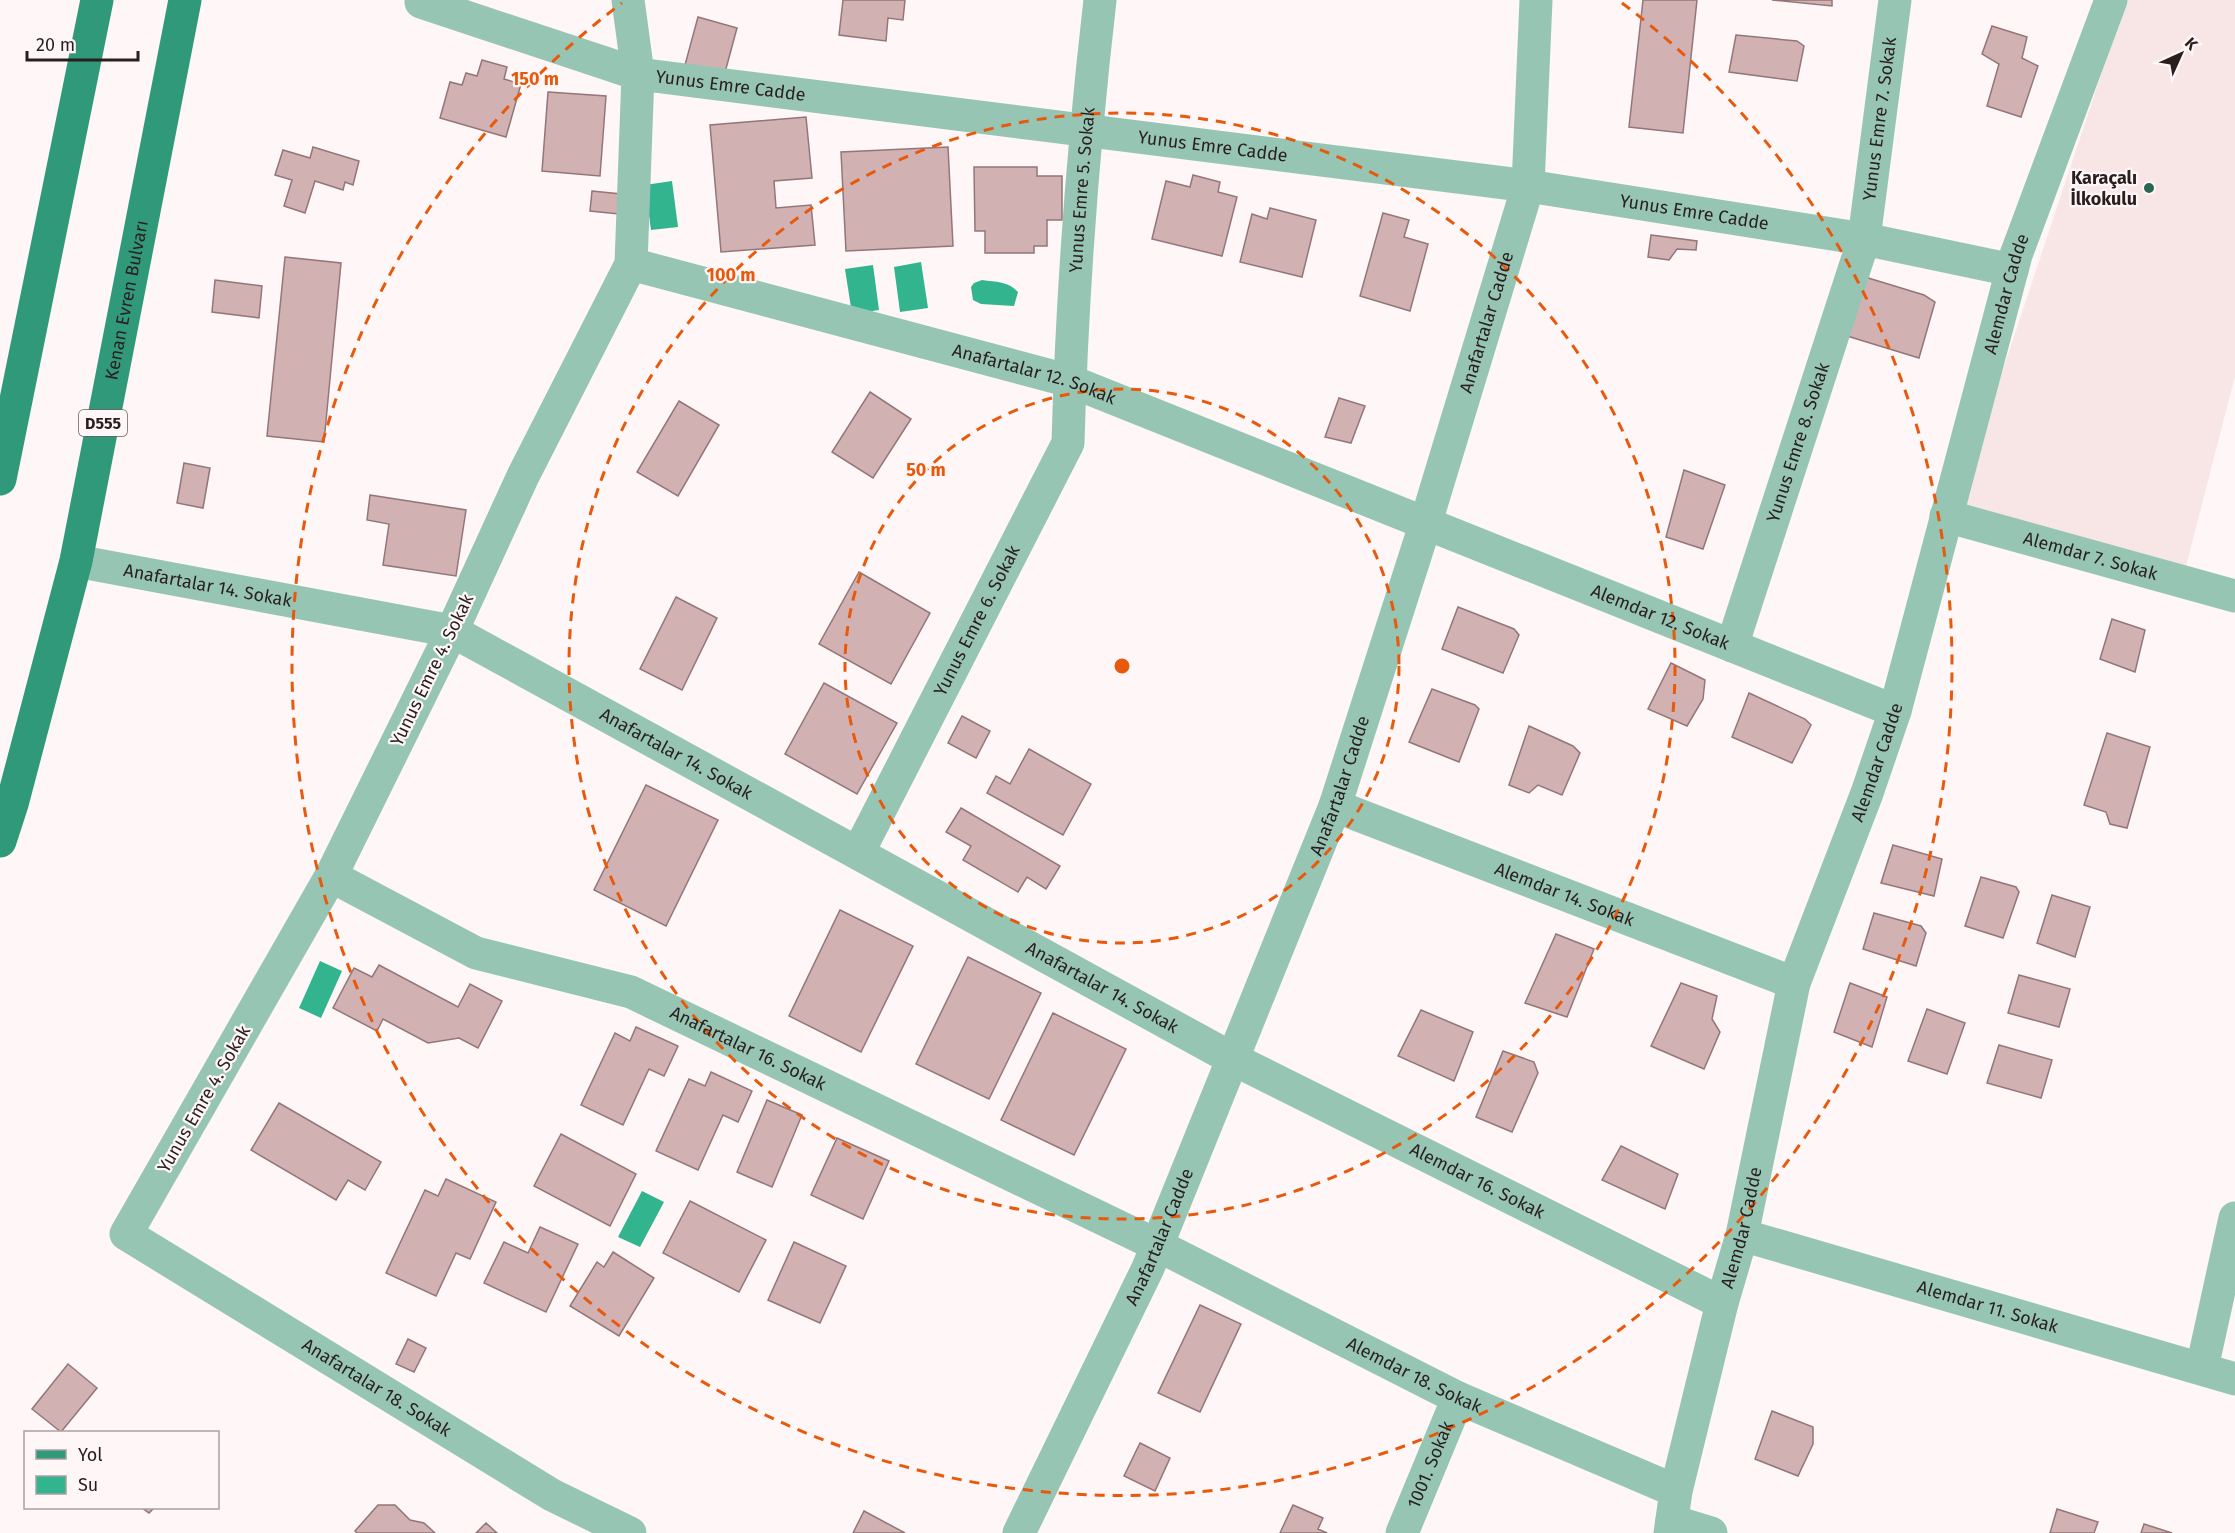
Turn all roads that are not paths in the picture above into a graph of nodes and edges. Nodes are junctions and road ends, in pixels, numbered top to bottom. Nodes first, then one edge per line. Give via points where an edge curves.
1 (97, 0) edge
2 (185, 0) edge
3 (628, 0) edge
4 (1100, 0) edge
5 (1536, 0) edge
6 (1895, 0) edge
7 (2111, 0) edge
8 (421, 2) dead end
9 (639, 74) junction
10 (1085, 129) junction
11 (1528, 186) junction
12 (1864, 239) junction
13 (631, 264) junction
14 (2012, 270) junction
15 (1070, 381) junction
16 (0, 479) edge
17 (1946, 516) junction
18 (1426, 522) junction
19 (76, 561) junction
20 (2235, 596) edge
21 (452, 631) junction
22 (1732, 646) junction
23 (1895, 711) junction
24 (1335, 806) junction
25 (0, 841) edge
26 (858, 853) junction
27 (331, 876) junction
28 (1794, 983) junction
29 (1233, 1059) junction
30 (2235, 1218) edge
31 (126, 1234) joint
32 (1742, 1235) junction
33 (1157, 1245) junction
34 (1722, 1303) junction
35 (2202, 1368) junction
36 (2235, 1379) edge
37 (1458, 1398) junction
38 (1673, 1515) edge
39 (630, 1533) edge
40 (1019, 1533) edge
41 (1401, 1533) edge
42 (1711, 1533) edge

1 - 16 main road
2 - 19 main road, Kenan Evren Bulvarı / D555
3 - 9 street, Yunus Emre 4. Sokak
4 - 10 street, Yunus Emre 5. Sokak
5 - 11 street, Anafartalar Cadde
6 - 12 street, Yunus Emre 7. Sokak
7 - 14 street, Alemdar Cadde
8 - 9 street, Yunus Emre Cadde
9 - 10 street, Yunus Emre Cadde
9 - 13 street, Yunus Emre 4. Sokak
10 - 11 street, Yunus Emre Cadde
10 - 15 street, Yunus Emre 5. Sokak
11 - 12 street, Yunus Emre Cadde
11 - 18 street, Anafartalar Cadde
12 - 14 street, Yunus Emre Cadde
12 - 22 street, Yunus Emre 8. Sokak
13 - 15 street, Anafartalar 12. Sokak
13 - 21 street, Yunus Emre 4. Sokak via 524,476
14 - 17 street, Alemdar Cadde
15 - 18 street, Anafartalar 12. Sokak
15 - 26 street, Yunus Emre 6. Sokak via 1068,444
17 - 20 street, Alemdar 7. Sokak
17 - 23 street, Alemdar Cadde
18 - 22 street, Alemdar 12. Sokak
18 - 24 street, Anafartalar Cadde
19 - 21 street, Anafartalar 14. Sokak
19 - 25 main road, Kenan Evren Bulvarı / D555
21 - 26 street, Anafartalar 14. Sokak
21 - 27 street, Yunus Emre 4. Sokak
22 - 23 street, Alemdar 12. Sokak
23 - 28 street, Alemdar Cadde via 1868,793
24 - 28 street, Alemdar 14. Sokak
24 - 29 street, Anafartalar Cadde
26 - 29 street, Anafartalar 14. Sokak
27 - 31 street, Yunus Emre 4. Sokak
27 - 33 street, Anafartalar 16. Sokak via 476,954 631,992
28 - 32 street, Alemdar Cadde
29 - 33 street, Anafartalar Cadde
29 - 34 street, Alemdar 16. Sokak
30 - 35 street
31 - 39 street, Anafartalar 18. Sokak via 552,1495
32 - 34 street, Alemdar Cadde
32 - 35 street, Alemdar 11. Sokak
33 - 37 street, Alemdar 18. Sokak
33 - 40 street, Anafartalar Cadde
34 - 38 street, Alemdar Cadde
35 - 36 street, Alemdar 11. Sokak
37 - 38 street, Alemdar 18. Sokak
37 - 41 street, 1001. Sokak
38 - 42 street, Alemdar 18. Sokak

